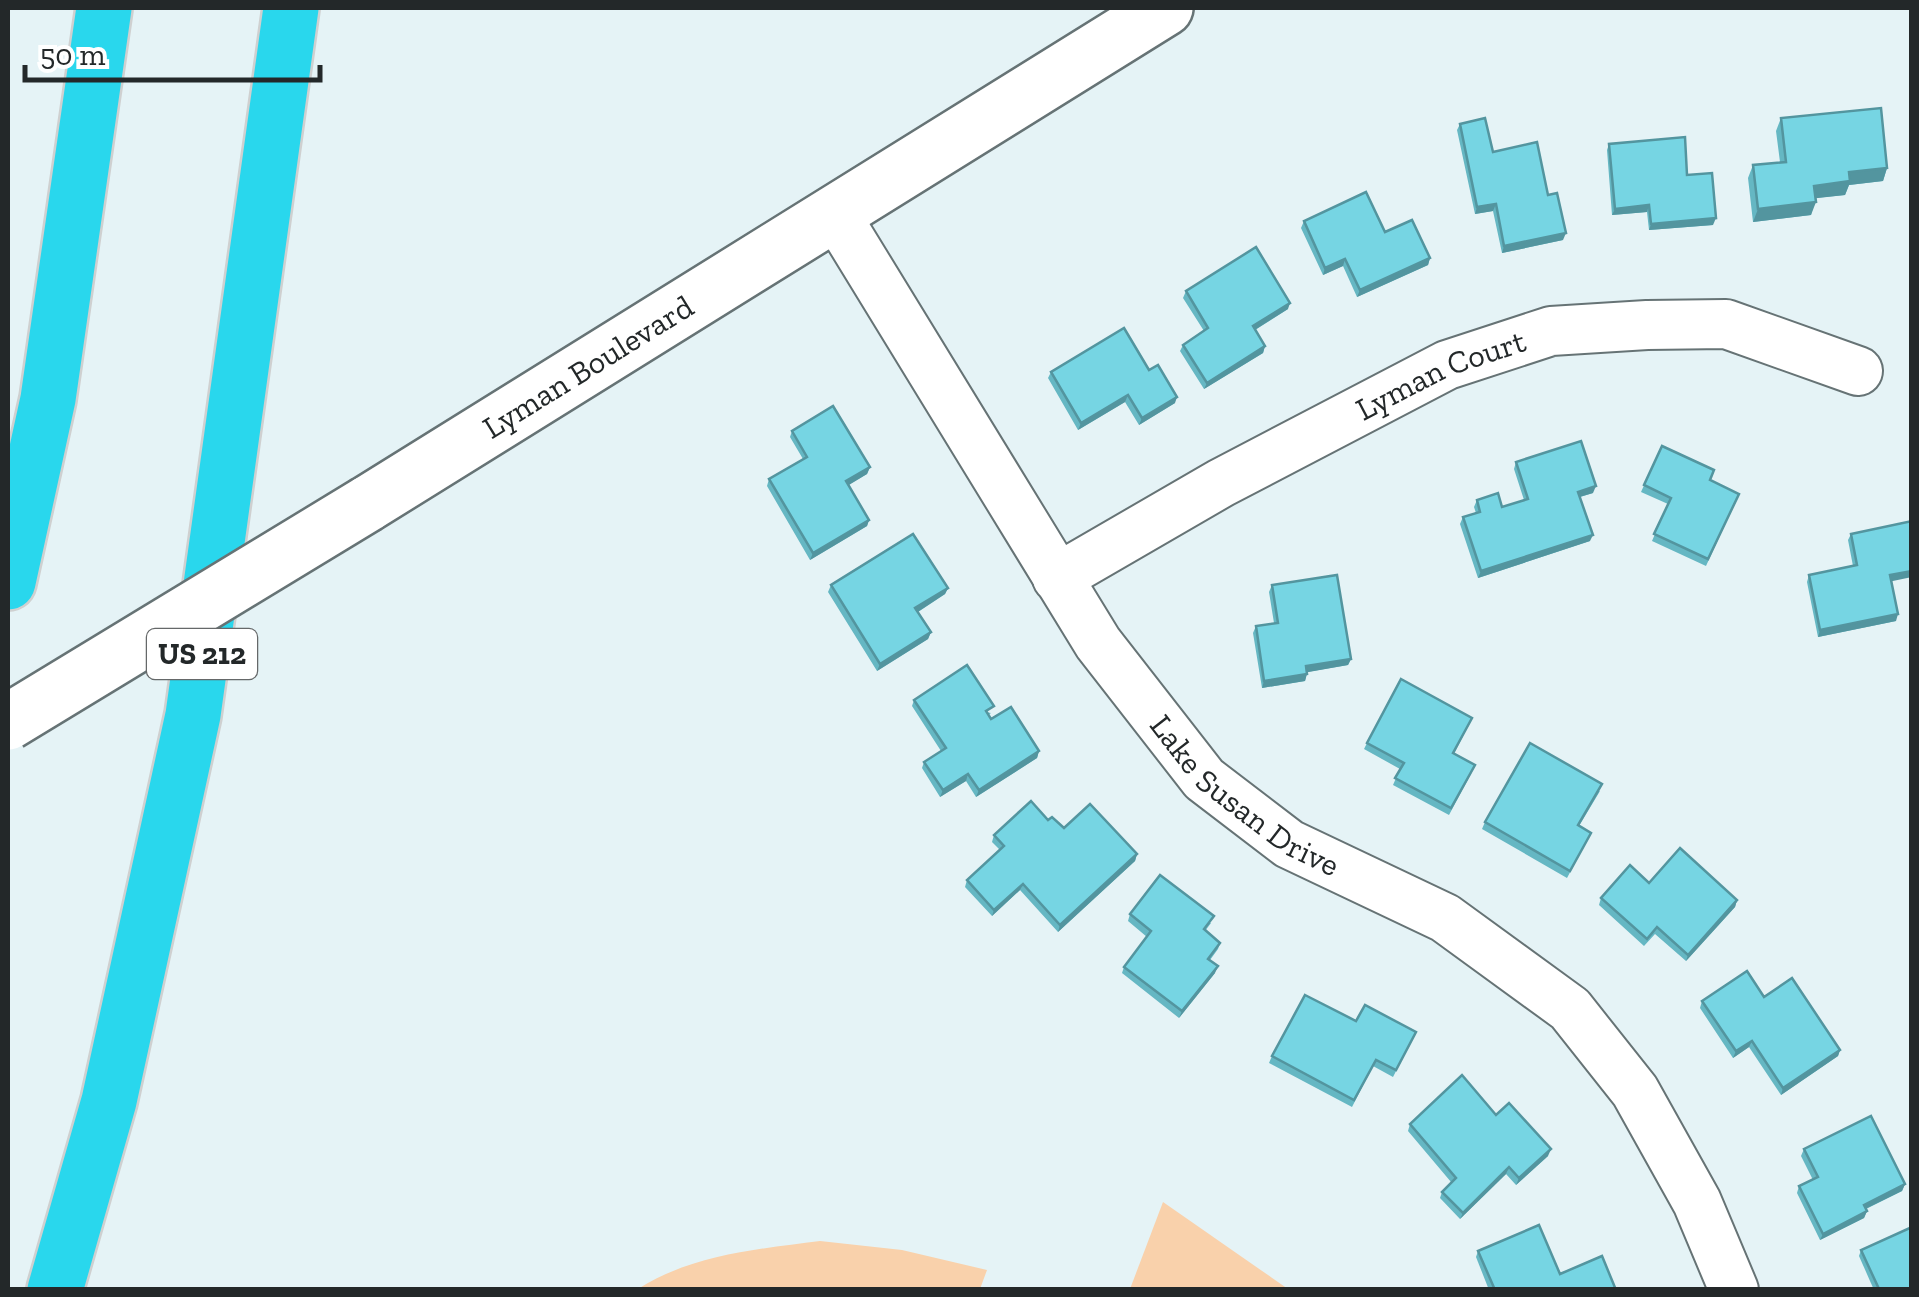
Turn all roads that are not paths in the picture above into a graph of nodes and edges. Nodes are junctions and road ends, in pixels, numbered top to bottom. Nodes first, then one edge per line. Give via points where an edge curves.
1 (104, 8) edge
2 (290, 8) edge
3 (1165, 8) edge
4 (834, 212) junction
5 (1858, 371) dead end
6 (1057, 578) junction
7 (8, 582) edge
8 (8, 722) edge
9 (55, 1290) edge
10 (1734, 1290) edge

1 - 7 highway via 48,398
2 - 9 highway, US 212 via 193,715 110,1100
3 - 4 main road, Lyman Boulevard
4 - 6 street, Lake Susan Drive
4 - 8 main road, Lyman Boulevard, bridge
5 - 6 street, Lyman Court via 1726,324 1552,331 1446,365
6 - 10 street, Lake Susan Drive via 1098,643 1204,780 1289,844 1445,918 1570,1008 1634,1091 1697,1202

